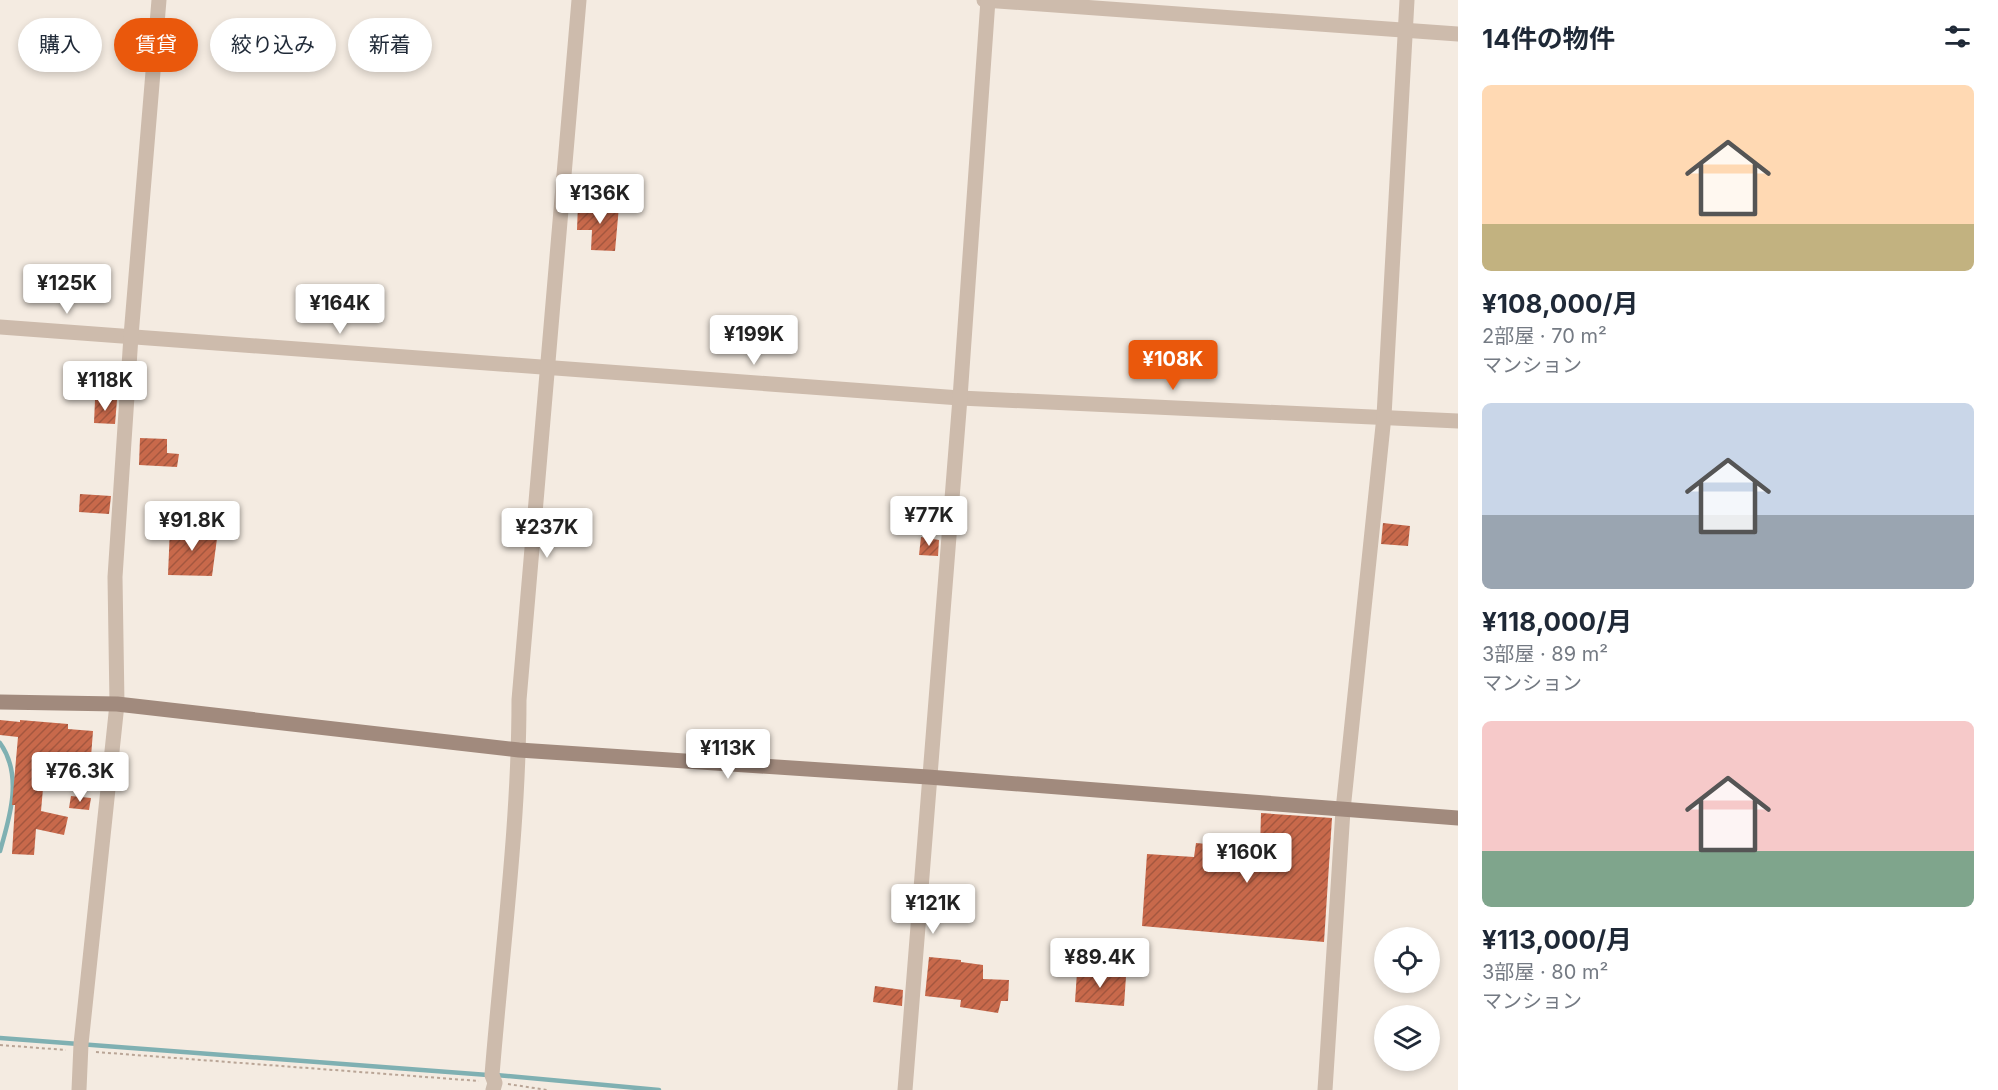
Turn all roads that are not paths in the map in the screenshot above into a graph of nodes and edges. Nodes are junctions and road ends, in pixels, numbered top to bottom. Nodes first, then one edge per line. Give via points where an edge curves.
1 (159, 0) edge
2 (579, 0) edge
3 (986, 0) edge
4 (1407, 0) edge
5 (1404, 29) junction
6 (1458, 34) edge
7 (0, 327) edge
8 (131, 336) junction
9 (546, 367) junction
10 (960, 398) junction
11 (1384, 416) junction
12 (1458, 421) edge
13 (0, 702) edge
14 (117, 704) junction
15 (519, 750) junction
16 (928, 777) junction
17 (1343, 810) junction
18 (1458, 818) edge
19 (494, 1086) edge
20 (79, 1090) edge
21 (905, 1090) edge
22 (1325, 1090) edge

1 - 8 street
2 - 9 street
3 - 5 street
3 - 10 street
4 - 5 street
5 - 6 street
5 - 11 street
7 - 8 street
8 - 9 street
8 - 14 street via 115,577
9 - 10 street
9 - 15 street via 519,700
10 - 11 street
10 - 16 street
11 - 12 street
11 - 17 street
13 - 14 street
14 - 15 street
14 - 20 street
15 - 16 street
15 - 19 street
16 - 17 street
16 - 21 street
17 - 18 street
17 - 22 street

